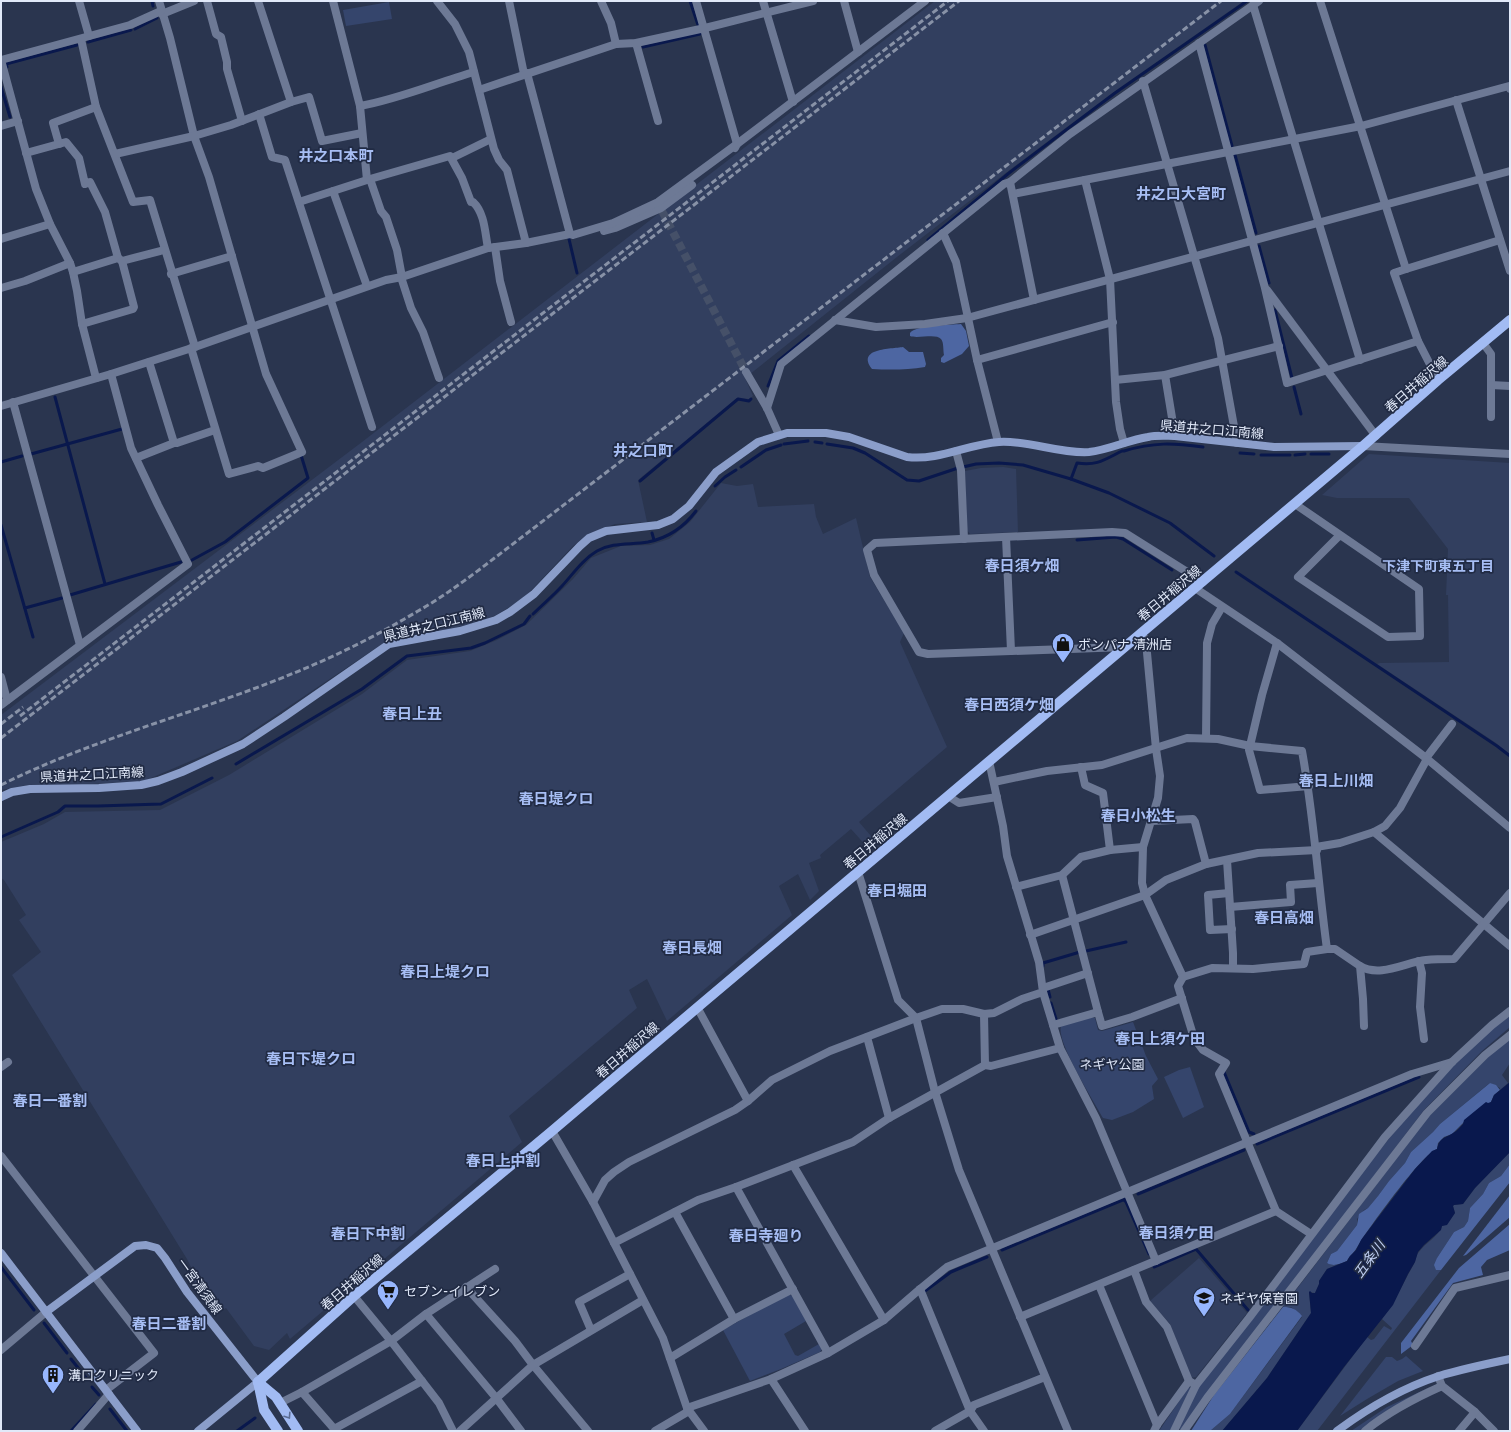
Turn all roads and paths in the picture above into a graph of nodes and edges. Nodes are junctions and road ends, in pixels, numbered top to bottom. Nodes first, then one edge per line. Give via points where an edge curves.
1 (79, 1) edge
2 (158, 1) edge
3 (194, 1) edge
4 (206, 1) edge
5 (258, 1) edge
6 (332, 1) edge
7 (437, 1) edge
8 (509, 1) edge
9 (601, 1) edge
10 (696, 1) edge
11 (763, 1) edge
12 (813, 1) edge
13 (844, 1) edge
14 (925, 1) edge
15 (1320, 1) edge
16 (1256, 3) edge
17 (162, 12) junction
18 (767, 13) junction
19 (705, 28) junction
20 (85, 38) junction
21 (1199, 43) junction
22 (616, 44) junction
23 (636, 44) junction
24 (858, 52) junction
25 (1, 60) edge
26 (474, 72) junction
27 (525, 74) junction
28 (1143, 81) junction
29 (1510, 89) edge
30 (479, 90) junction
31 (1456, 100) junction
32 (291, 102) junction
33 (793, 102) junction
34 (360, 106) junction
35 (96, 107) junction
36 (259, 114) junction
37 (242, 120) junction
38 (18, 121) junction
39 (658, 121) dead end
40 (1, 126) edge
41 (1361, 126) junction
42 (362, 133) junction
43 (194, 136) junction
44 (492, 139) junction
45 (1294, 140) junction
46 (59, 144) junction
47 (738, 144) junction
48 (1228, 152) junction
49 (26, 153) junction
50 (115, 154) junction
51 (452, 158) junction
52 (1168, 164) junction
53 (1510, 171) edge
54 (1481, 179) junction
55 (368, 180) junction
56 (1085, 180) junction
57 (1010, 182) junction
58 (333, 191) junction
59 (1013, 194) junction
60 (299, 202) junction
61 (1386, 205) junction
62 (1319, 223) junction
63 (50, 224) junction
64 (943, 233) junction
65 (572, 234) junction
66 (1, 239) edge
67 (1500, 240) junction
68 (1252, 241) junction
69 (526, 243) junction
70 (492, 248) junction
71 (164, 250) junction
72 (232, 256) junction
73 (1195, 256) junction
74 (120, 260) junction
75 (70, 263) junction
76 (1406, 268) junction
77 (1510, 271) edge
78 (73, 272) junction
79 (171, 274) junction
80 (402, 277) junction
81 (1110, 279) junction
82 (367, 286) junction
83 (1, 288) edge
84 (1265, 288) junction
85 (330, 300) junction
86 (1034, 300) junction
87 (967, 318) junction
88 (835, 320) junction
89 (1510, 320) edge
90 (511, 322) dead end
91 (1113, 322) junction
92 (82, 324) junction
93 (253, 328) junction
94 (1418, 341) junction
95 (1483, 343) junction
96 (1279, 346) junction
97 (193, 348) junction
98 (977, 360) junction
99 (1360, 360) junction
100 (1223, 361) junction
101 (148, 362) junction
102 (1327, 371) junction
103 (746, 372) tunnel mouth
104 (111, 374) junction
105 (1165, 375) junction
106 (96, 378) junction
107 (439, 378) dead end
108 (1115, 380) junction
109 (1438, 380) junction
110 (1491, 385) junction
111 (1510, 386) edge
112 (13, 402) junction
113 (1, 406) edge
114 (767, 408) junction
115 (1491, 417) dead end
116 (372, 427) dead end
117 (215, 430) junction
118 (779, 435) junction
119 (1175, 436) junction
120 (1376, 436) junction
121 (998, 442) junction
122 (174, 443) junction
123 (1124, 443) junction
124 (1237, 443) junction
125 (1363, 446) junction
126 (956, 451) junction
127 (1510, 454) edge
128 (136, 458) junction
129 (1295, 504) junction
130 (1340, 534) junction
131 (1006, 537) junction
132 (964, 539) junction
133 (1199, 585) junction
134 (1222, 606) junction
135 (1142, 633) junction
136 (1277, 643) junction
137 (80, 645) junction
138 (1124, 647) junction
139 (1011, 651) junction
140 (1, 677) edge
141 (4, 703) edge
142 (1452, 724) dead end
143 (1206, 738) junction
144 (1250, 746) junction
145 (1156, 749) junction
146 (1426, 758) junction
147 (989, 761) junction
148 (1081, 767) junction
149 (994, 782) junction
150 (1309, 786) junction
151 (1, 796) edge
152 (948, 796) junction
153 (997, 797) junction
154 (1152, 821) junction
155 (1510, 828) edge
156 (1374, 832) junction
157 (1143, 847) junction
158 (1317, 849) junction
159 (1110, 850) junction
160 (1227, 860) junction
161 (1206, 864) junction
162 (858, 872) junction
163 (1062, 875) junction
164 (1318, 883) junction
165 (1016, 887) junction
166 (1229, 893) junction
167 (1510, 893) edge
168 (1145, 895) junction
169 (1230, 907) junction
170 (1074, 919) junction
171 (1484, 924) junction
172 (1232, 929) junction
173 (1030, 935) junction
174 (1510, 946) edge
175 (1327, 949) junction
176 (1419, 962) junction
177 (1360, 966) junction
178 (1233, 968) junction
179 (1088, 973) junction
180 (1183, 977) junction
181 (1043, 990) junction
182 (1182, 998) junction
183 (697, 1007) junction
184 (1510, 1011) edge
185 (1098, 1012) junction
186 (984, 1014) junction
187 (916, 1018) junction
188 (1053, 1025) junction
189 (1364, 1026) dead end
190 (1510, 1035) edge
191 (867, 1037) junction
192 (1424, 1039) dead end
193 (1060, 1048) junction
194 (8, 1062) dead end
195 (1452, 1062) junction
196 (984, 1065) junction
197 (1, 1067) edge
198 (935, 1092) junction
199 (748, 1101) junction
200 (889, 1118) junction
201 (552, 1131) junction
202 (1248, 1143) junction
203 (1, 1156) edge
204 (793, 1165) junction
205 (736, 1187) junction
206 (1128, 1193) junction
207 (593, 1202) junction
208 (1276, 1211) junction
209 (675, 1212) junction
210 (1311, 1234) junction
211 (614, 1243) junction
212 (992, 1249) junction
213 (1, 1253) edge
214 (1156, 1261) junction
215 (495, 1269) dead end
216 (1134, 1270) junction
217 (630, 1274) junction
218 (1510, 1275) edge
219 (94, 1276) junction
220 (1099, 1285) junction
221 (466, 1287) junction
222 (792, 1289) junction
223 (920, 1289) junction
224 (354, 1296) junction
225 (643, 1300) junction
226 (46, 1312) junction
227 (426, 1314) junction
228 (1020, 1317) junction
229 (734, 1319) junction
230 (884, 1320) junction
231 (591, 1330) junction
232 (391, 1341) junction
233 (1415, 1346) dead end
234 (1, 1350) edge
235 (828, 1353) junction
236 (670, 1358) junction
237 (1510, 1359) edge
238 (533, 1365) junction
239 (1438, 1376) junction
240 (1045, 1377) junction
241 (772, 1379) junction
242 (422, 1381) junction
243 (258, 1382) junction
244 (1192, 1383) junction
245 (1442, 1386) junction
246 (108, 1392) junction
247 (302, 1392) junction
248 (497, 1399) junction
249 (280, 1403) junction
250 (688, 1410) junction
251 (970, 1411) junction
252 (1475, 1412) junction
253 (946, 1428) edge
254 (1156, 1428) edge
255 (335, 1430) edge
256 (77, 1431) edge
257 (137, 1431) edge
258 (198, 1431) edge
259 (278, 1431) edge
260 (298, 1431) edge
261 (453, 1431) edge
262 (460, 1431) edge
263 (522, 1431) edge
264 (588, 1431) edge
265 (655, 1431) edge
266 (704, 1431) edge
267 (805, 1431) edge
268 (935, 1431) edge
269 (984, 1431) edge
270 (1068, 1431) edge
271 (1174, 1431) edge
272 (1184, 1431) edge
273 (1337, 1431) edge
274 (1365, 1431) edge
275 (1459, 1431) edge
276 (1494, 1431) edge

1 - 20 street
2 - 17 street
3 - 17 street
4 - 37 street via 216,34 221,37 227,69
5 - 32 street
6 - 34 street
7 - 26 street via 463,39
8 - 27 street
9 - 22 street via 611,23
10 - 19 street
11 - 18 street
12 - 18 street
13 - 24 street
14 - 24 street
15 - 41 street
16 - 21 street
16 - 45 street
17 - 20 street via 130,25
17 - 43 street
18 - 19 street
18 - 33 street
19 - 23 street
19 - 47 street
20 - 25 street
20 - 35 street
21 - 28 street
21 - 48 street
22 - 23 street
22 - 27 street
23 - 39 street
24 - 33 street
25 - 38 street
26 - 30 street
26 - 34 street via 384,102
27 - 30 street
27 - 65 street via 534,97
28 - 52 street
28 - 57 street
29 - 31 street via 1509,86
30 - 44 street
31 - 41 street
31 - 54 street
32 - 36 street
32 - 42 street via 309,97 322,141
33 - 47 street
34 - 42 street
35 - 46 street via 53,123
35 - 50 street
36 - 37 street
36 - 60 street via 272,157 285,160
37 - 43 street
38 - 40 street
38 - 49 street
41 - 45 street
41 - 61 street
42 - 55 street
43 - 50 street
43 - 72 street
44 - 51 street
44 - 69 street via 499,160 507,170
45 - 48 street
45 - 62 street
46 - 49 street
46 - 74 street via 66,142 79,158 85,184 90,182 104,212
47 - 65 street via 658,202 613,223
47 - 65 street via 731,154 661,210 616,228 581,237
48 - 52 street
48 - 68 street
49 - 63 street via 36,189
50 - 71 street via 133,202 150,200
51 - 55 street via 450,156
51 - 70 street via 471,202 481,212
52 - 56 street
52 - 73 street
53 - 54 street
54 - 61 street
54 - 67 street
55 - 58 street
55 - 80 street via 386,217 397,250
56 - 59 street
56 - 81 street
57 - 59 street
57 - 64 street via 1004,184
58 - 60 street
58 - 82 street
59 - 86 street
60 - 85 street
61 - 62 street
61 - 76 street
62 - 68 street
62 - 99 street
63 - 66 street
63 - 75 street
64 - 87 street via 956,262
64 - 88 street
65 - 69 street
67 - 76 street
67 - 77 street
68 - 73 street
68 - 84 street
69 - 70 street
70 - 80 street
70 - 90 street
71 - 74 street
71 - 79 street
72 - 79 street
72 - 93 street
73 - 81 street
73 - 100 street
74 - 78 street
74 - 92 street via 133,309
75 - 78 street
75 - 83 street
76 - 94 street via 1394,273
78 - 92 street
79 - 97 street
80 - 82 street
80 - 107 street via 411,308 423,332
81 - 86 street
81 - 91 street
82 - 85 street
84 - 96 street
84 - 102 street
85 - 93 street
85 - 116 street
86 - 87 street
87 - 88 street via 876,327
87 - 98 street
88 - 114 street via 781,364
89 - 95 main road, 春日井稲沢線
91 - 98 street
91 - 108 street
92 - 106 street
93 - 97 street
93 - 117 street via 266,374 302,452 263,468 258,466 229,474
94 - 99 street
94 - 109 street
95 - 109 main road, 春日井稲沢線
95 - 110 street via 1491,354
96 - 100 street
96 - 102 street via 1287,383
97 - 101 street
97 - 117 street
98 - 121 street
99 - 102 street
100 - 105 street
100 - 124 street
101 - 104 street
101 - 122 street
102 - 120 street
103 - 114 street
104 - 106 street
104 - 128 street
105 - 108 street
105 - 119 street
106 - 112 street
108 - 123 street
109 - 120 main road, 春日井稲沢線
110 - 111 street
110 - 115 street
112 - 113 street
112 - 137 street
114 - 118 street
117 - 122 street
118 - 126 main road, 県道井之口江南線 via 810,432 841,434 907,457 918,458
118 - 151 main road, 県道井之口江南線 via 758,442 716,472 689,506 673,519 658,525 606,531 590,538 534,594 510,612 496,620 460,631 389,644 243,744 158,782 99,788 30,789
119 - 123 main road, 県道井之口江南線 via 1149,436
119 - 124 main road, 県道井之口江南線
120 - 125 main road, 春日井稲沢線
121 - 123 main road, 県道井之口江南線 via 1014,442 1077,452 1089,452
121 - 126 main road, 県道井之口江南線
122 - 128 street
124 - 125 main road, 県道井之口江南線 via 1274,447
125 - 127 street
125 - 129 main road, 春日井稲沢線
126 - 132 street via 961,470
128 - 137 street via 188,564
129 - 130 street
129 - 133 main road, 春日井稲沢線
130 - 130 street via 1419,589 1420,636 1388,637 1298,577
131 - 132 street
131 - 133 street via 1125,533
131 - 139 street
132 - 139 street via 875,543 866,550 874,575 919,652 928,654
133 - 134 street
133 - 135 main road, 春日井稲沢線
134 - 136 street
134 - 143 street via 1212,624 1207,643
135 - 138 main road, 春日井稲沢線
135 - 145 street via 1146,642
136 - 144 street
136 - 146 street
137 - 141 street
138 - 139 street
138 - 147 main road, 春日井稲沢線
140 - 141 street
142 - 146 street
143 - 144 street
143 - 145 street via 1187,738
144 - 150 street via 1302,751
144 - 150 street via 1260,790
145 - 148 street via 1102,765
145 - 154 street via 1160,776
146 - 155 street
146 - 156 street via 1400,808 1384,826
147 - 149 street
147 - 152 main road, 春日井稲沢線
148 - 149 street
148 - 159 street via 1085,785 1103,793
149 - 153 street
150 - 158 street
152 - 153 street via 959,803
152 - 162 main road, 春日井稲沢線
153 - 165 street via 1007,856
154 - 157 street
154 - 161 street via 1193,819
156 - 158 street
156 - 171 street
157 - 159 street
157 - 168 street via 1142,877
158 - 160 street via 1258,853
158 - 164 street
159 - 163 street via 1081,857
160 - 161 street
160 - 166 street
161 - 168 street via 1166,880
162 - 183 main road, 春日井稲沢線
162 - 187 street via 898,1000
163 - 165 street
163 - 170 street
164 - 169 street via 1290,885 1291,902
164 - 175 street
165 - 173 street
166 - 169 street
166 - 172 street via 1208,895 1210,930
167 - 171 street
168 - 170 street
168 - 180 street
169 - 172 street
170 - 173 street
170 - 179 street
171 - 174 street
171 - 176 street via 1454,959
172 - 178 street
173 - 181 street via 1039,962
175 - 177 street via 1335,949
175 - 178 street via 1307,952 1304,964 1252,969
176 - 177 street via 1397,968 1367,971
176 - 192 street via 1422,973 1420,1007
177 - 189 street
178 - 180 street via 1212,968
179 - 181 street
179 - 185 street
180 - 182 street via 1178,986
181 - 186 street via 994,1013
181 - 188 street
182 - 185 street via 1102,1026
182 - 202 street via 1194,1038 1203,1050 1226,1063 1219,1074
183 - 199 street
183 - 201 main road, 春日井稲沢線
184 - 195 street
185 - 188 street
186 - 187 street via 962,1009 942,1010
186 - 196 street
187 - 191 street
187 - 198 street
188 - 193 street
190 - 272 street via 1485,1055 1427,1113
191 - 199 street via 830,1051 772,1080
191 - 200 street
193 - 196 street via 991,1066
193 - 206 street via 1096,1118
194 - 197 street
195 - 202 street via 1412,1074
195 - 210 street via 1385,1137
196 - 198 street
198 - 200 street
198 - 212 street via 959,1170
199 - 207 street via 735,1110 629,1162 605,1180
200 - 204 street via 853,1142
201 - 207 street
201 - 224 main road, 春日井稲沢線
202 - 206 street
202 - 208 street
203 - 219 street
204 - 205 street
204 - 230 street
205 - 209 street via 698,1200
205 - 222 street
206 - 212 street
206 - 214 street
207 - 211 street
208 - 210 street
208 - 214 street
209 - 211 street
209 - 229 street
210 - 244 street via 1250,1318
211 - 217 street
212 - 223 street via 947,1267
212 - 228 street
213 - 226 main road
214 - 216 street
215 - 221 street
216 - 220 street
216 - 244 street via 1146,1302 1167,1327
217 - 225 street
217 - 231 street via 579,1302
218 - 233 street via 1455,1288
219 - 226 main road, 一宮清須線
219 - 243 main road, 一宮清須線 via 135,1246 157,1248 187,1292
219 - 246 street via 154,1353
220 - 228 street
220 - 254 street
221 - 227 street
221 - 238 street
222 - 229 street
222 - 235 street
223 - 230 street
223 - 251 street
224 - 232 street
224 - 243 main road, 春日井稲沢線
225 - 231 street
225 - 236 street via 663,1338
226 - 234 street
226 - 246 main road
227 - 232 street
227 - 248 street
228 - 240 street
229 - 236 street
230 - 235 street
231 - 238 street
232 - 242 street
232 - 247 street
235 - 241 street
236 - 250 street
237 - 239 main road
238 - 248 street
238 - 264 street
239 - 245 street
239 - 273 main road via 1385,1399
240 - 251 street via 974,1405
240 - 270 street
241 - 250 street
241 - 267 street
242 - 255 street
242 - 261 street via 439,1403
243 - 249 main road
243 - 258 main road
243 - 259 main road via 264,1410
244 - 254 street
244 - 271 street
245 - 252 street
245 - 274 street via 1390,1413
246 - 256 street
246 - 257 main road
247 - 249 street
247 - 255 street
248 - 262 street
248 - 263 street
249 -> 260 main road
250 - 265 street
250 - 266 street
251 - 253 street
251 - 269 street
252 - 275 street
252 - 276 street
253 - 268 street

